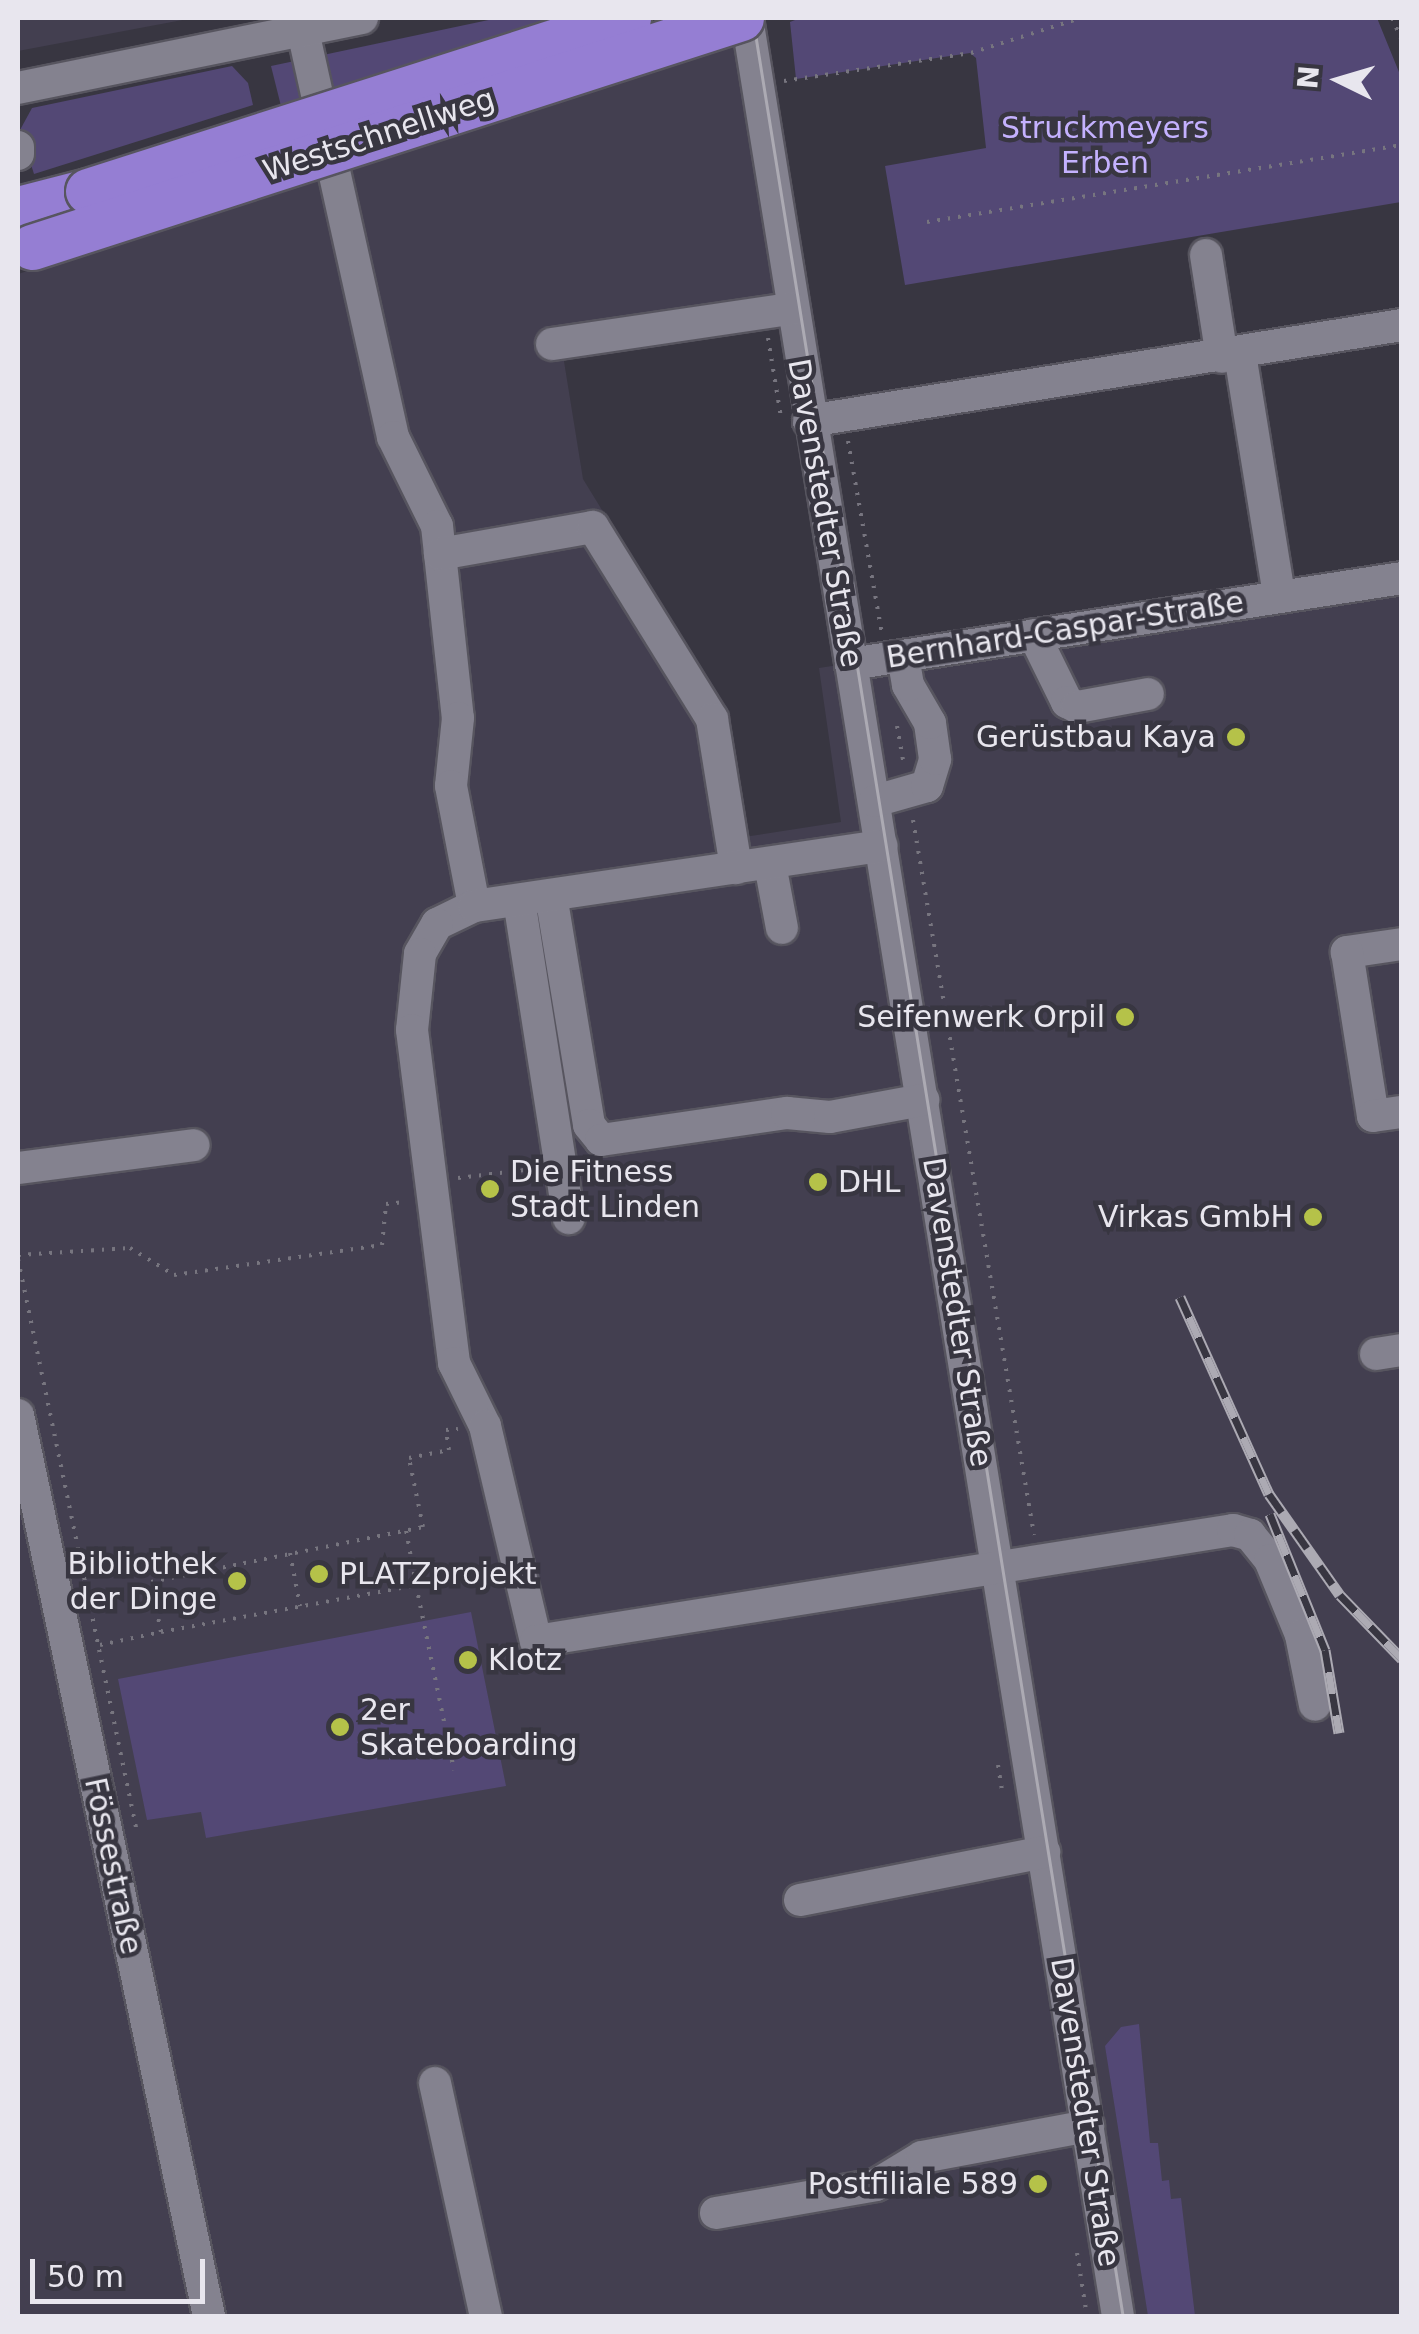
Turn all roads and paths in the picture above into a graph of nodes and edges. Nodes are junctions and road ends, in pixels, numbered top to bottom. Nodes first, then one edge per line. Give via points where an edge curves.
1 (362, 18) edge
2 (628, 18) edge
3 (744, 18) edge
4 (1081, 18) edge
5 (1392, 18) edge
6 (302, 31) junction
7 (1402, 40) edge
8 (757, 85) junction
9 (18, 88) edge
10 (1402, 145) edge
11 (18, 209) edge
12 (927, 222) dead end
13 (18, 252) edge
14 (1206, 256) dead end
15 (790, 309) junction
16 (1402, 325) edge
17 (552, 344) dead end
18 (1231, 355) junction
19 (809, 421) junction
20 (440, 554) junction
21 (1402, 578) edge
22 (1279, 595) junction
23 (1034, 635) junction
24 (903, 656) junction
25 (851, 664) junction
26 (1148, 694) dead end
27 (875, 801) junction
28 (882, 846) junction
29 (770, 864) junction
30 (736, 868) junction
31 (535, 897) junction
32 (474, 906) junction
33 (782, 928) dead end
34 (1402, 944) edge
35 (923, 1100) junction
36 (1402, 1112) edge
37 (194, 1145) dead end
38 (18, 1168) edge
39 (386, 1204) dead end
40 (570, 1218) dead end
41 (18, 1257) edge
42 (18, 1415) edge
43 (446, 1430) dead end
44 (406, 1530) junction
45 (290, 1553) junction
46 (998, 1566) junction
47 (416, 1585) junction
48 (300, 1606) junction
49 (160, 1632) junction
50 (100, 1645) junction
51 (1315, 1705) dead end
52 (454, 1770) dead end
53 (138, 1833) dead end
54 (1044, 1852) junction
55 (800, 1900) dead end
56 (435, 2083) dead end
57 (1088, 2126) junction
58 (716, 2213) dead end
59 (209, 2316) edge
60 (486, 2316) edge
61 (1118, 2316) edge

1 - 6 street
2 - 11 highway, Westschnellweg, bridge via 134,179
3 - 8 street, Davenstedter Straße
3 - 13 highway, Westschnellweg, bridge
4 - 8 path via 971,53
5 - 7 path
6 - 9 street
6 - 20 street via 393,437 437,526
8 - 15 street, Davenstedter Straße
10 - 12 path
14 - 18 street, Bernhard-Caspar-Straße
15 - 17 street
15 - 19 street, Davenstedter Straße
16 - 18 street
18 - 19 street
18 - 22 street, Bernhard-Caspar-Straße
19 - 25 street, Davenstedter Straße
20 - 30 street via 593,527 712,719
20 - 32 street via 458,718 452,786
21 - 22 street, Bernhard-Caspar-Straße
22 - 23 street, Bernhard-Caspar-Straße
23 - 24 street, Bernhard-Caspar-Straße
23 - 26 street via 1067,702 1077,707
24 - 25 street, Bernhard-Caspar-Straße
24 - 27 street via 908,684 930,723 935,759 927,786
25 - 27 street, Davenstedter Straße
27 - 28 street, Davenstedter Straße
28 - 29 street
28 - 35 street, Davenstedter Straße
29 - 30 street
29 - 33 street
30 - 31 street
31 - 32 street
31 - 35 street via 589,1126 601,1140 787,1113 830,1117
31 - 40 street
32 - 46 street via 436,924 420,954 412,1030 454,1363 485,1426 536,1641
34 - 36 street via 1347,952 1373,1116
35 - 46 street, Davenstedter Straße
37 - 38 street
39 - 41 path via 382,1245 174,1275 130,1248
41 - 50 path
42 - 59 street, Fössestraße
43 - 44 path via 449,1450 409,1458 423,1527
44 - 45 path
44 - 47 path
45 - 48 path
45 - 49 path via 150,1582
46 - 51 street via 1220,1530 1250,1534 1270,1560 1300,1635
46 - 54 street, Davenstedter Straße
47 - 48 path
47 - 52 path
48 - 49 path
49 - 50 path
50 - 53 path
54 - 55 street
54 - 57 street, Davenstedter Straße
56 - 60 street
57 - 58 street via 922,2158 876,2185
57 - 61 street, Davenstedter Straße

